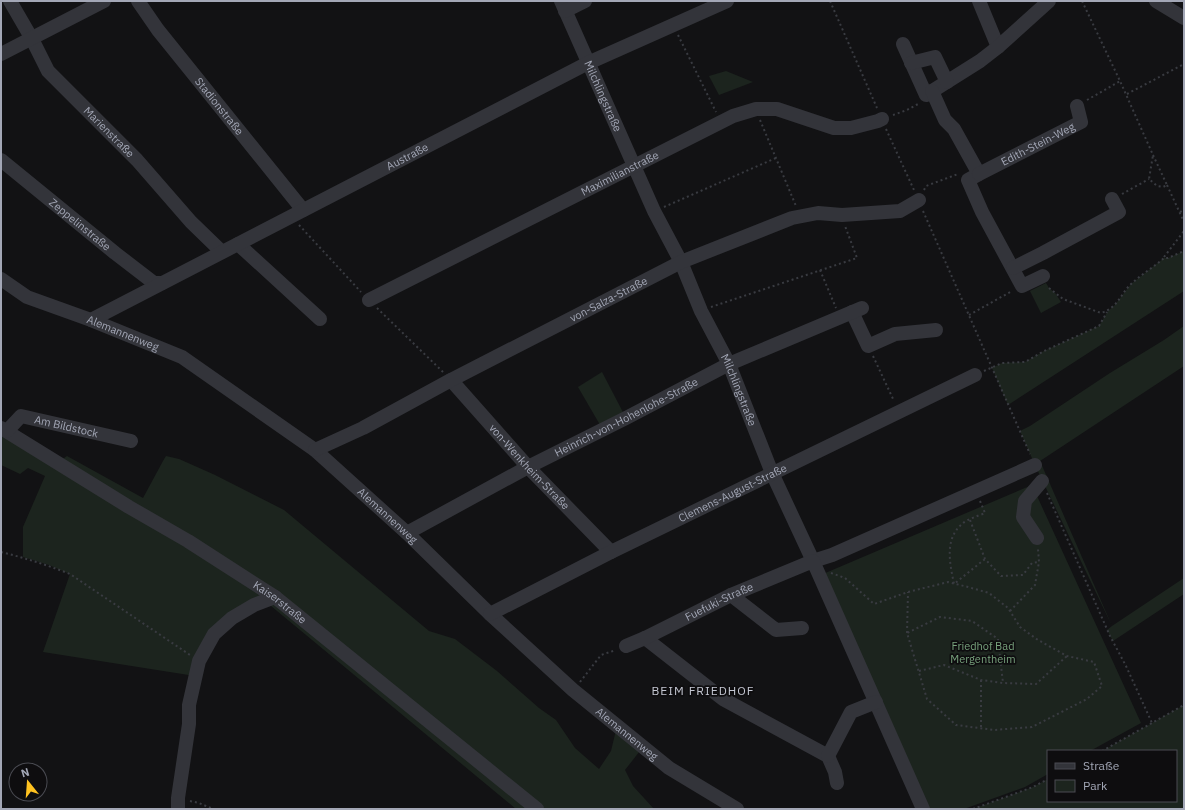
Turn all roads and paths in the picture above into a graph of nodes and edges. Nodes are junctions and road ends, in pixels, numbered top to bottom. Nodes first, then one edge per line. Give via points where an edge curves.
1 (10, 1) edge
2 (104, 1) edge
3 (138, 1) edge
4 (586, 1) edge
5 (727, 1) edge
6 (830, 1) edge
7 (979, 1) edge
8 (1049, 1) edge
9 (1082, 1) edge
10 (1156, 1) edge
11 (563, 6) edge
12 (1184, 18) edge
13 (673, 25) junction
14 (32, 39) junction
15 (903, 44) dead end
16 (998, 47) junction
17 (1, 54) edge
18 (588, 63) junction
19 (911, 63) junction
20 (1184, 64) edge
21 (1120, 81) junction
22 (947, 82) junction
23 (929, 93) junction
24 (1126, 95) junction
25 (1077, 106) joint
26 (756, 110) junction
27 (882, 119) junction
28 (722, 122) junction
29 (1153, 155) junction
30 (776, 158) junction
31 (1, 160) edge
32 (634, 166) junction
33 (973, 177) junction
34 (1149, 179) junction
35 (1167, 185) junction
36 (1112, 199) joint
37 (919, 200) junction
38 (303, 210) junction
39 (1184, 210) edge
40 (654, 211) junction
41 (1180, 212) junction
42 (842, 215) junction
43 (800, 216) junction
44 (1184, 222) edge
45 (1184, 231) edge
46 (238, 244) junction
47 (1184, 251) edge
48 (222, 252) junction
49 (1164, 258) junction
50 (1032, 259) junction
51 (681, 262) junction
52 (1013, 268) junction
53 (820, 270) junction
54 (1, 279) edge
55 (1046, 282) junction
56 (162, 283) junction
57 (1022, 286) junction
58 (369, 300) dead end
59 (701, 311) junction
60 (1108, 311) junction
61 (851, 312) junction
62 (969, 315) junction
63 (320, 319) dead end
64 (91, 320) junction
65 (936, 330) dead end
66 (868, 346) junction
67 (729, 364) junction
68 (992, 368) junction
69 (975, 376) dead end
70 (450, 380) junction
71 (899, 412) junction
72 (4, 430) edge
73 (131, 441) dead end
74 (315, 450) junction
75 (1035, 465) joint
76 (528, 467) junction
77 (772, 473) junction
78 (1042, 481) joint
79 (975, 491) junction
80 (970, 520) junction
81 (407, 533) junction
82 (1038, 538) joint
83 (1, 552) edge
84 (611, 552) junction
85 (985, 558) junction
86 (1039, 562) junction
87 (815, 565) junction
88 (954, 584) junction
89 (908, 592) junction
90 (731, 595) junction
91 (275, 597) junction
92 (1010, 611) junction
93 (490, 614) junction
94 (802, 628) dead end
95 (907, 634) junction
96 (645, 638) junction
97 (626, 646) joint
98 (1067, 656) junction
99 (199, 661) junction
100 (919, 671) junction
101 (981, 680) junction
102 (1003, 683) junction
103 (573, 690) junction
104 (876, 702) junction
105 (1184, 705) edge
106 (1152, 723) junction
107 (981, 728) junction
108 (1104, 750) edge
109 (828, 756) junction
110 (1047, 780) edge
111 (838, 783) dead end
112 (178, 804) edge
113 (213, 809) edge
114 (536, 809) edge
115 (737, 809) edge
116 (923, 809) edge
117 (973, 809) edge

1 - 14 street, Marienstraße
2 - 14 street
3 - 38 street, Stadionstraße via 158,30
4 - 11 street
5 - 13 street, Austraße
6 - 27 path
7 - 16 street
8 - 16 street
9 - 21 path
10 - 12 street
11 - 18 street, Milchlingstraße
13 - 18 street, Austraße
13 - 28 path
14 - 17 street
14 - 48 street, Marienstraße via 48,70 137,160 191,222
15 - 19 street
16 - 22 street
18 - 32 street, Milchlingstraße
18 - 38 street, Austraße
19 - 22 street via 935,56
19 - 23 street
20 - 24 path
21 - 24 path
21 - 25 path
22 - 23 street
23 - 27 path via 926,100
23 - 33 street via 944,120 954,129
24 - 29 path
25 - 33 street, Edith-Stein-Weg via 1081,122
26 - 27 street, Maximilianstraße via 777,109 834,128 851,128
26 - 28 street, Maximilianstraße
26 - 30 path
27 - 37 path
28 - 32 street, Maximilianstraße
29 - 34 path
29 - 35 path
30 - 40 path
30 - 43 path
31 - 56 street, Zeppelinstraße via 154,284
32 - 40 street, Milchlingstraße
32 - 58 street, Maximilianstraße
33 - 37 path via 961,173 926,186
33 - 52 street via 982,212
34 - 35 path via 1157,186 1163,188
34 - 36 path
35 - 41 path
36 - 50 street via 1119,212
37 - 42 street, von-Salza-Straße via 900,211
37 - 62 path
38 - 46 street, Austraße
39 - 41 path
40 - 51 street, Milchlingstraße
41 - 44 path
42 - 43 street, von-Salza-Straße via 818,213
42 - 53 path via 857,258
43 - 51 street, von-Salza-Straße
45 - 49 path
46 - 48 street, Austraße
46 - 63 street
47 - 49 path
48 - 56 street, Austraße
49 - 60 path via 1131,284
50 - 52 street
50 - 55 street
51 - 59 street, Milchlingstraße
51 - 70 street, von-Salza-Straße
52 - 57 street
53 - 59 path
53 - 61 path
54 - 64 street, Alemannenweg via 27,297
55 - 57 street
55 - 60 path via 1064,299 1101,313
56 - 64 street, Austraße
57 - 62 path
59 - 67 street, Milchlingstraße
60 - 68 path via 1099,326 1044,350 1025,362 1002,363
61 - 66 street
61 - 67 street, Heinrich-von-Hohenlohe-Straße
62 - 68 path
64 - 74 street, Alemannenweg via 182,357
65 - 66 street via 895,334
66 - 71 path
67 - 76 street, Heinrich-von-Hohenlohe-Straße
67 - 77 street, Milchlingstraße
68 - 75 path
69 - 71 street, Clemens-August-Straße
70 - 74 street, von-Salza-Straße via 363,428
70 - 76 street, von-Wenkheim-Straße
71 - 77 street, Clemens-August-Straße
72 - 73 street, Am Bildstock via 21,416
72 - 91 street, Kaiserstraße via 188,541
74 - 81 street, Alemannenweg
75 - 79 street
76 - 81 street, Heinrich-von-Hohenlohe-Straße
76 - 84 street, von-Wenkheim-Straße
77 - 84 street, Clemens-August-Straße
77 - 87 street, Milchlingstraße
78 - 82 street via 1026,501 1023,517
78 - 106 path via 1110,636
79 - 80 path via 985,513
79 - 87 street
80 - 85 path
80 - 88 path via 962,523 952,537 949,560
81 - 93 street, Alemannenweg
82 - 86 path
83 - 99 path via 70,574
84 - 93 street, Clemens-August-Straße
85 - 86 path via 1001,576 1022,575 1032,563
85 - 88 path
86 - 92 path via 1035,585
87 - 89 path via 845,578 874,604
87 - 90 street, Fuefuki-Straße
87 - 104 street, Milchlingstraße
88 - 89 path via 948,582
88 - 92 path via 989,593
89 - 95 path
90 - 94 street via 776,630
90 - 96 street, Fuefuki-Straße
91 - 99 street via 254,605 232,618 214,634
91 - 114 street, Kaiserstraße
92 - 98 path via 1020,627
93 - 103 street, Alemannenweg
95 - 100 path
95 - 102 path via 940,617 972,621 998,639
96 - 97 street, Fuefuki-Straße
96 - 109 street via 723,699
97 - 103 path via 601,655
98 - 102 path via 1036,684
98 - 107 path via 1094,662 1102,686 1087,699 1032,727 994,730
99 - 112 street via 189,705 190,724
100 - 101 path via 944,665
100 - 107 path via 927,699 956,724
101 - 102 path
101 - 107 path
103 - 115 street, Alemannenweg via 669,768
104 - 109 street via 851,712
104 - 116 street, Milchlingstraße
105 - 106 path
106 - 108 path
109 - 111 street
110 - 117 path
112 - 113 path via 199,803

